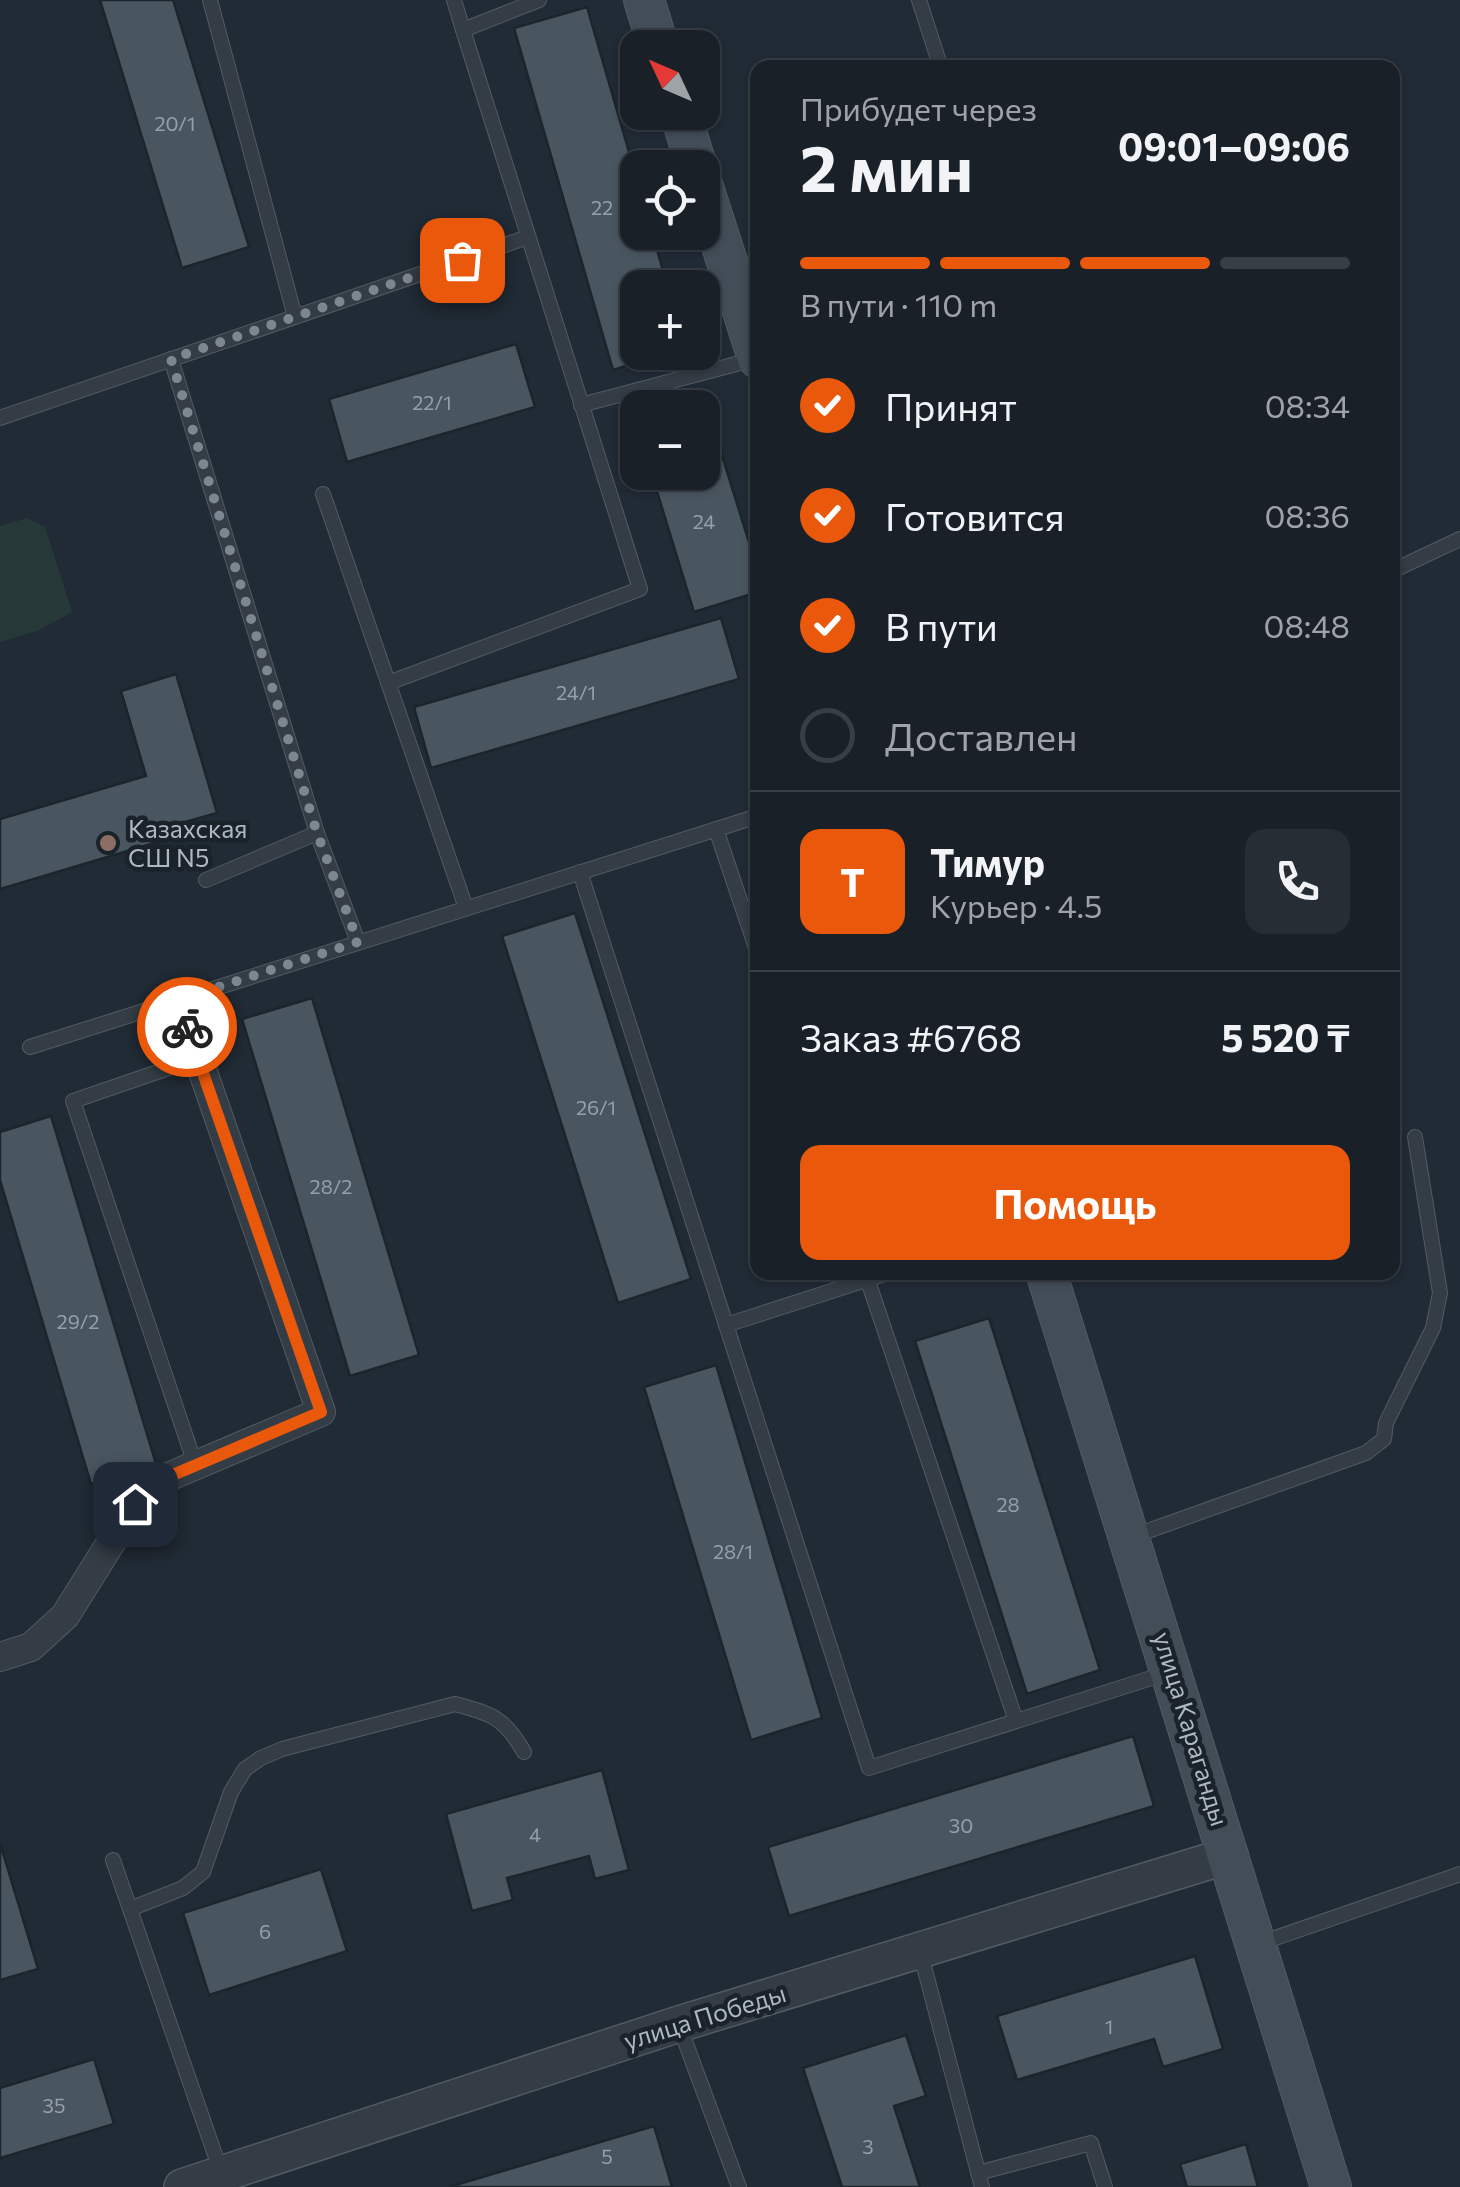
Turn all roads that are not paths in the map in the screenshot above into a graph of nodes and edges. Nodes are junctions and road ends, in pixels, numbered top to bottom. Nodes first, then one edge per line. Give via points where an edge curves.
1 (210, 0) edge
2 (454, 0) edge
3 (540, 0) edge
4 (644, 0) edge
5 (919, 0) edge
6 (462, 30) junction
7 (654, 30) edge
8 (938, 60) edge
9 (528, 237) junction
10 (720, 241) edge
11 (295, 317) junction
12 (750, 336) edge
13 (171, 359) junction
14 (750, 360) edge
15 (582, 405) junction
16 (0, 418) edge
17 (323, 494) dead end
18 (1460, 539) edge
19 (1400, 567) edge
20 (388, 684) junction
21 (750, 818) edge
22 (716, 829) junction
23 (317, 833) junction
24 (580, 872) junction
25 (206, 880) dead end
26 (466, 908) junction
27 (750, 930) edge
28 (358, 942) junction
29 (178, 1000) junction
30 (30, 1047) dead end
31 (198, 1058) junction
32 (1415, 1138) dead end
33 (855, 1280) edge
34 (867, 1280) edge
35 (1049, 1280) edge
36 (726, 1325) junction
37 (196, 1467) junction
38 (1130, 1537) junction
39 (0, 1658) edge
40 (1172, 1671) junction
41 (1016, 1721) junction
42 (524, 1752) dead end
43 (1230, 1855) junction
44 (112, 1860) dead end
45 (1460, 1874) edge
46 (130, 1910) junction
47 (1257, 1944) junction
48 (920, 1950) junction
49 (679, 2024) junction
50 (980, 2180) edge
51 (224, 2181) edge
52 (182, 2187) edge
53 (739, 2187) edge
54 (1105, 2187) edge
55 (1331, 2187) edge

1 - 11 lane
2 - 6 lane
3 - 6 lane
4 - 7 main road
5 - 8 lane
6 - 9 lane
9 - 11 lane
9 - 15 lane
10 - 12 main road
11 - 13 lane
13 - 16 lane
13 - 23 lane
14 - 15 lane
15 - 20 lane via 640,589
17 - 20 lane
18 - 19 lane
20 - 26 lane
21 - 22 lane
22 - 24 lane
22 - 27 lane
23 - 25 lane
23 - 28 lane
24 - 26 lane
24 - 36 lane
26 - 28 lane
28 - 29 lane
29 - 30 lane
29 - 31 street
31 - 37 street via 321,1412
31 - 37 lane via 73,1101
32 - 38 lane via 1440,1293 1434,1328 1384,1438 1366,1454
33 - 36 lane
34 - 41 lane
35 - 38 main road, улица Караганды
36 - 41 lane via 869,1768
37 - 39 street via 168,1477 135,1504 66,1616 31,1647
38 - 40 main road, улица Караганды
40 - 41 lane
40 - 43 main road, улица Караганды
42 - 46 lane via 510,1727 455,1704 282,1748 245,1769 203,1872 184,1888
43 - 47 main road, улица Караганды
43 - 48 street, улица Победы
44 - 46 lane
45 - 47 lane
46 - 51 lane
47 - 55 main road, улица Караганды
48 - 49 street, улица Победы
48 - 50 lane
49 - 51 street, улица Победы
49 - 53 lane
50 - 54 lane via 1091,2143
51 - 52 street, улица Победы

